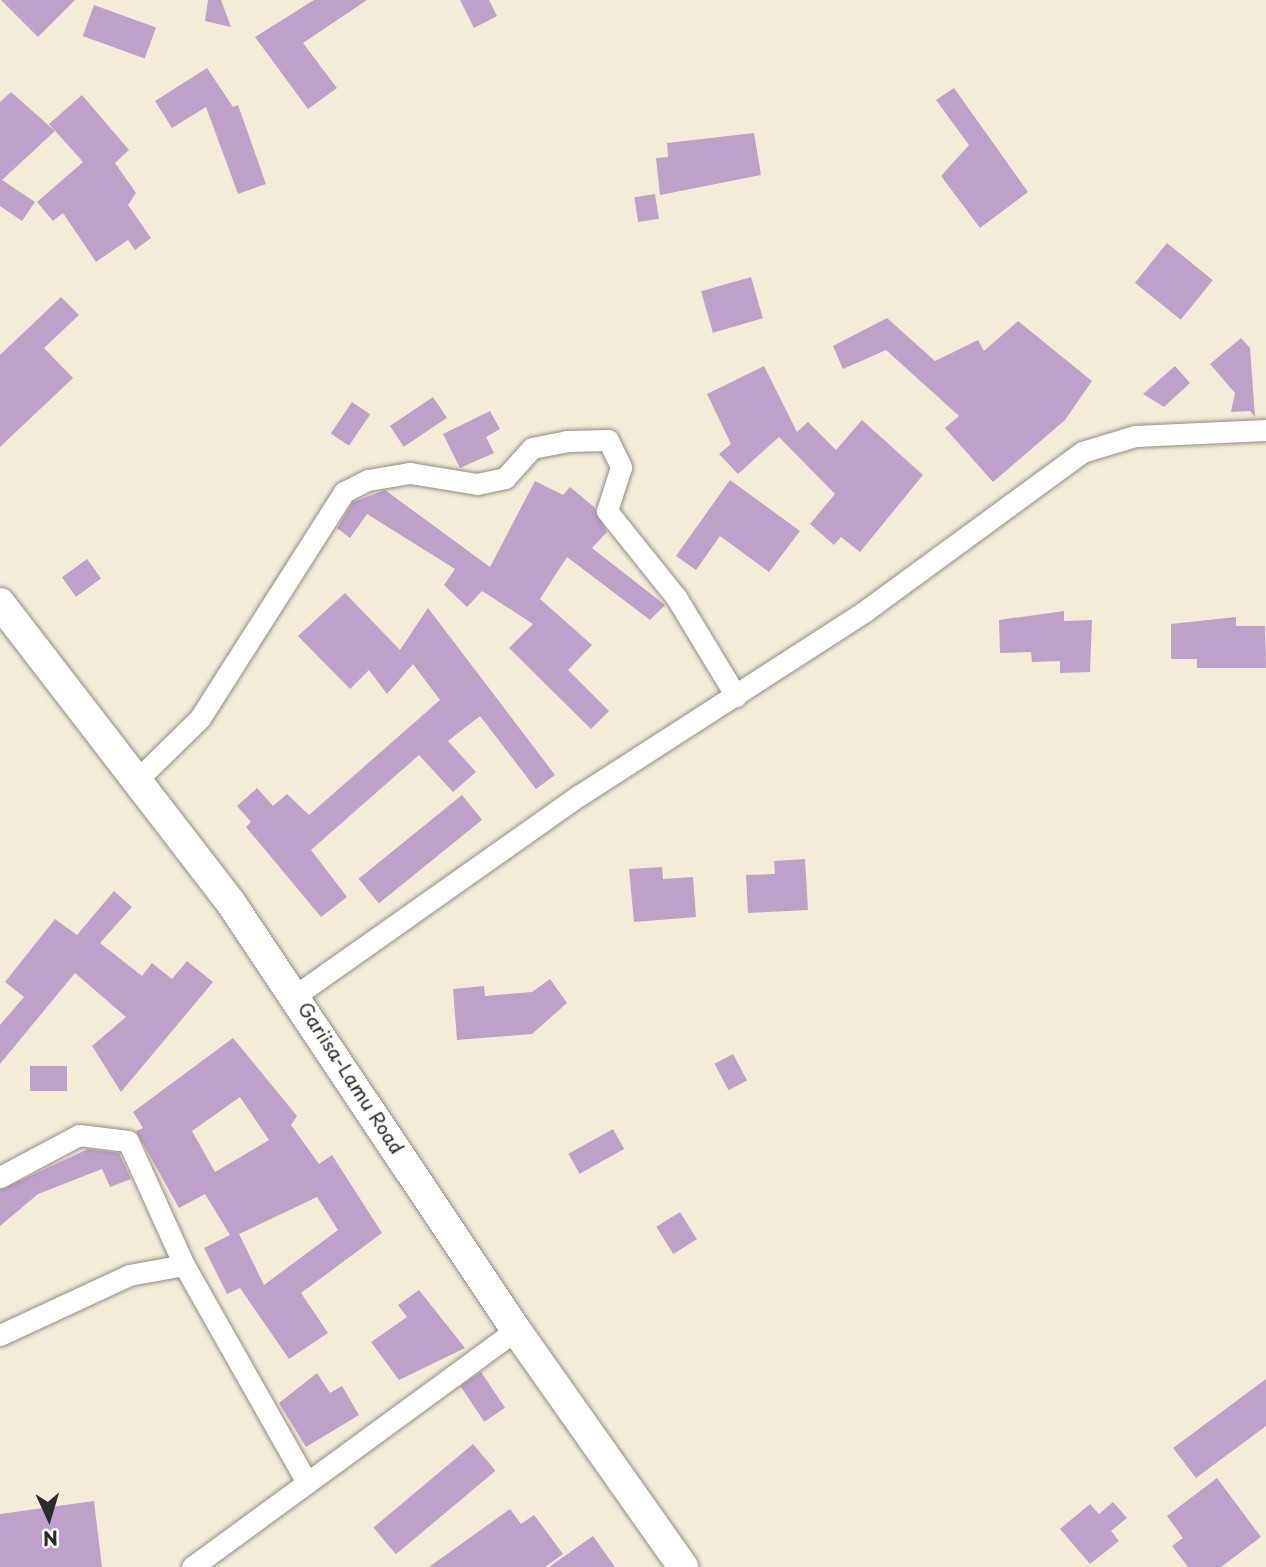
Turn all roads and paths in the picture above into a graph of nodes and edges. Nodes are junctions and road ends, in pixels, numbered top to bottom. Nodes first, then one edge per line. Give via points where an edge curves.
1 (1266, 430) edge
2 (0, 603) edge
3 (736, 696) junction
4 (138, 779) junction
5 (296, 995) junction
6 (0, 1177) edge
7 (184, 1265) junction
8 (516, 1330) junction
9 (0, 1335) edge
10 (306, 1481) junction
11 (192, 1567) edge
12 (683, 1567) edge

1 - 3 street via 1135,436 1093,447
2 - 4 street, Gariisa-Lamu Road
3 - 4 street via 676,597 607,511 621,467 608,440 567,441 532,448 505,478 477,484 410,473 368,480 344,492 200,718
3 - 5 street via 580,795
4 - 5 street, Gariisa-Lamu Road
5 - 8 street, Gariisa-Lamu Road
6 - 7 street via 79,1135 128,1141
7 - 9 street via 129,1275
7 - 10 street
8 - 10 street
8 - 12 street, Gariisa-Lamu Road
10 - 11 street

